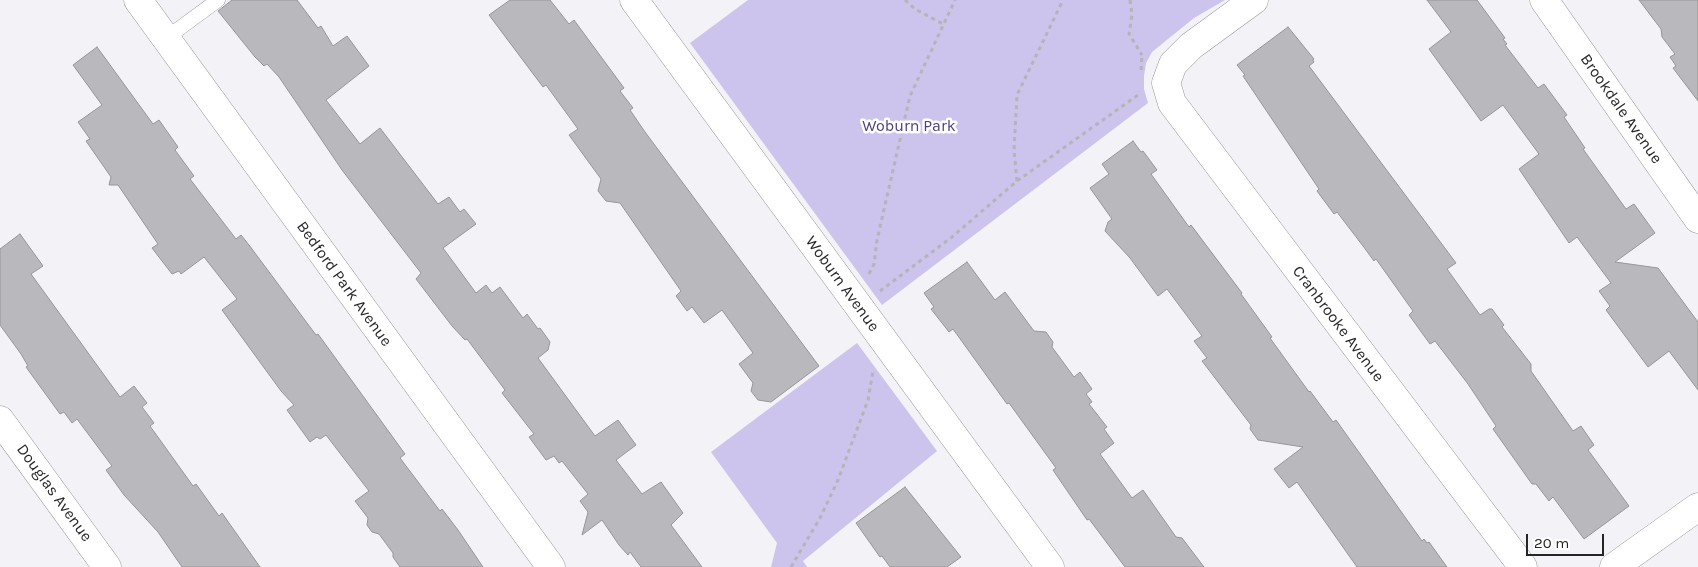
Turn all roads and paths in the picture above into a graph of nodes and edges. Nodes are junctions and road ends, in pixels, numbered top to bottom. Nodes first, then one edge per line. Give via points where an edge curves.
1 (138, 0) edge
2 (218, 0) edge
3 (634, 0) edge
4 (905, 0) edge
5 (1063, 0) edge
6 (1130, 0) edge
7 (1254, 0) edge
8 (1544, 0) edge
9 (943, 24) dead end
10 (165, 39) junction
11 (1142, 55) junction
12 (1169, 75) junction
13 (1140, 79) dead end
14 (1139, 87) dead end
15 (1018, 181) junction
16 (1698, 219) edge
17 (879, 292) dead end
18 (0, 420) edge
19 (1698, 508) edge
20 (107, 567) edge
21 (551, 567) edge
22 (1050, 567) edge
23 (1523, 567) edge
24 (1614, 567) edge

1 - 10 street, Bedford Park Avenue
2 - 10 lane
3 - 22 street, Woburn Avenue
4 - 9 path
5 - 15 path via 1018,95 1014,150
6 - 11 path via 1129,34
7 - 12 street via 1191,46 1173,64
8 - 16 street, Brookdale Avenue
10 - 21 street, Bedford Park Avenue
11 - 12 path
11 - 13 path
12 - 23 street, Cranbrooke Avenue via 1166,83 1178,114
14 - 15 path via 1138,95
15 - 17 path via 952,237
18 - 20 street, Douglas Avenue
19 - 24 street

